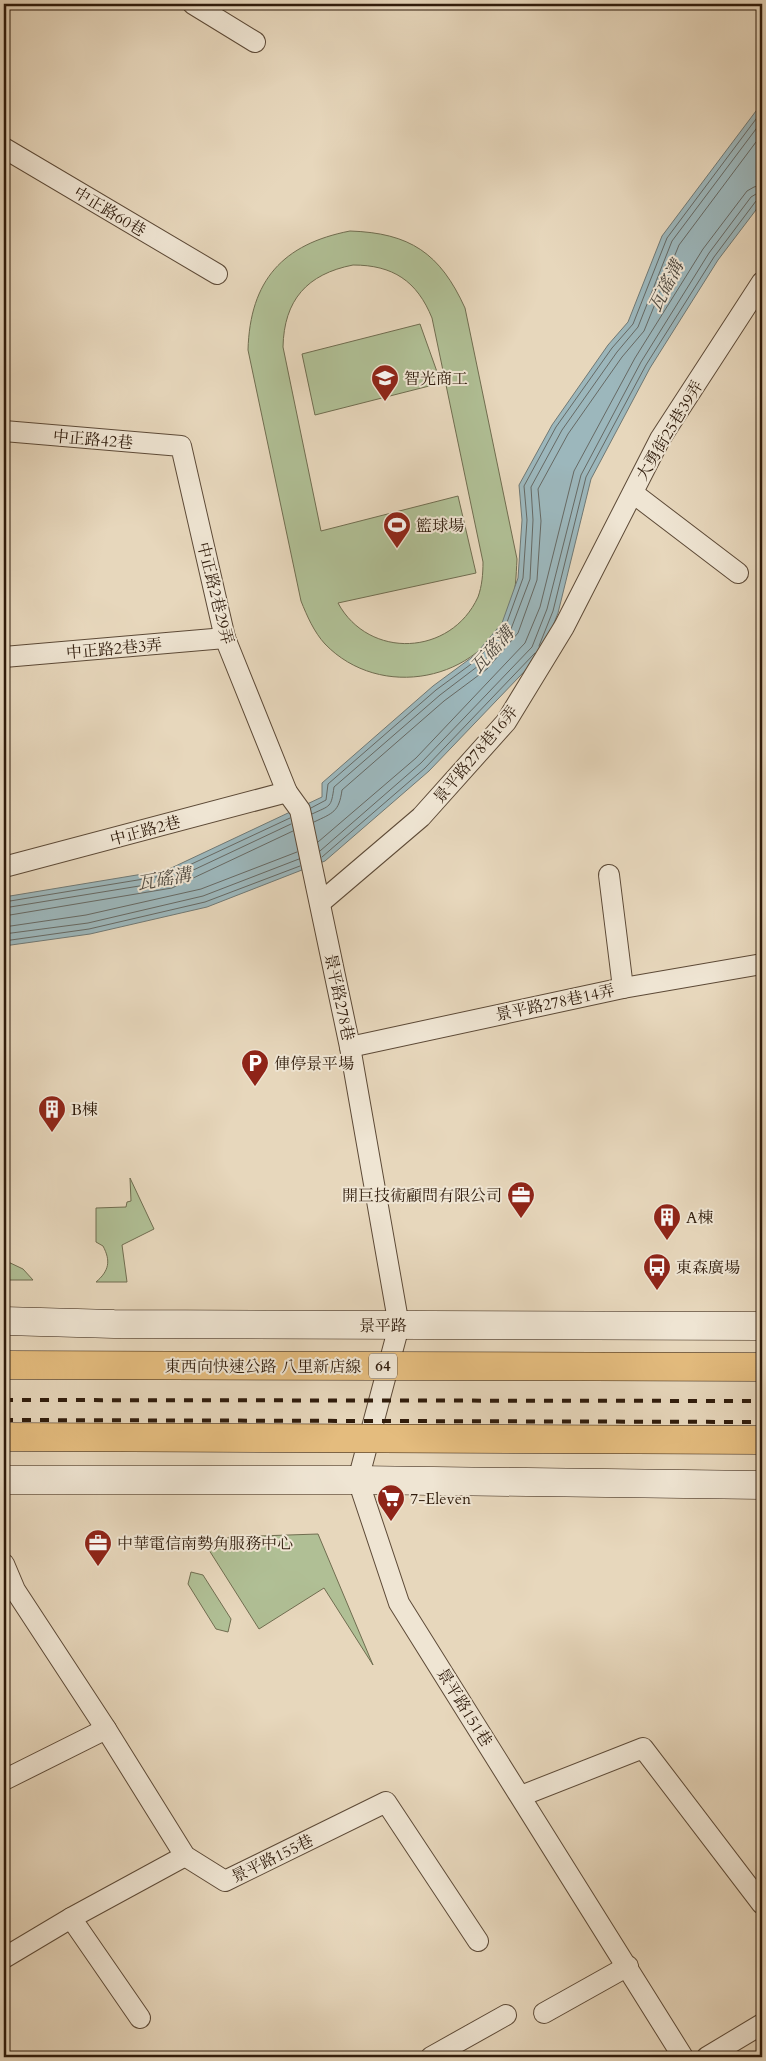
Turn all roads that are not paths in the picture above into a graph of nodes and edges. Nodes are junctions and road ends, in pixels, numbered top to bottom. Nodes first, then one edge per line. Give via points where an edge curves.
1 (193, 4) edge
2 (255, 42) dead end
3 (4, 148) edge
4 (217, 274) dead end
5 (762, 282) edge
6 (4, 431) edge
7 (181, 446) joint
8 (633, 493) junction
9 (738, 573) dead end
10 (224, 638) junction
11 (4, 657) edge
12 (287, 792) junction
13 (4, 867) edge
14 (609, 875) dead end
15 (320, 903) junction
16 (762, 964) edge
17 (623, 988) junction
18 (350, 1047) junction
19 (4, 1321) edge
20 (399, 1326) junction
21 (762, 1326) edge
22 (4, 1365) edge
23 (762, 1367) edge
24 (4, 1437) edge
25 (762, 1440) edge
26 (4, 1480) edge
27 (358, 1480) junction
28 (762, 1485) edge
29 (4, 1564) edge
30 (106, 1729) junction
31 (4, 1780) edge
32 (521, 1796) junction
33 (185, 1856) junction
34 (762, 1904) edge
35 (71, 1918) junction
36 (478, 1941) dead end
37 (4, 1958) edge
38 (628, 1966) junction
39 (544, 2013) dead end
40 (506, 2014) dead end
41 (140, 2018) dead end
42 (762, 2024) edge
43 (431, 2057) edge
44 (683, 2057) edge
45 (708, 2057) edge

1 - 2 lane
3 - 4 lane, 中正路60巷
5 - 8 lane, 大勇街25巷39弄 via 660,439
6 - 7 lane, 中正路42巷
7 - 10 lane, 中正路2巷29弄
8 - 9 lane, 大勇街25巷39弄
8 - 15 lane, 景平路278巷16弄 via 564,627 506,722 422,817
10 - 11 lane, 中正路2巷3弄
10 - 12 lane, 中正路2巷29弄
12 - 13 lane, 中正路2巷
12 - 15 lane, 景平路278巷 via 300,810
14 - 17 lane
15 - 18 lane, 景平路278巷
16 - 17 lane, 景平路278巷14弄
17 - 18 lane, 景平路278巷14弄
18 - 20 lane, 景平路278巷
19 - 20 main road, 景平路
20 - 21 main road, 景平路
20 - 27 lane
22 - 23 highway, 東西向快速公路 八里新店線 / 64, bridge
24 - 25 highway, bridge
26 - 27 main road
27 - 28 main road
27 - 32 lane, 景平路151巷 via 399,1603
29 - 30 lane, 景平路155巷 via 15,1590
30 - 31 lane
30 - 33 lane, 景平路155巷
32 - 34 lane via 643,1748
32 - 38 lane, 景平路151巷
33 - 35 lane
33 - 36 lane, 景平路155巷 via 225,1880 386,1802
35 - 37 lane
35 - 41 lane
38 - 39 lane
38 - 44 lane, 景平路151巷
40 - 43 lane
42 - 45 lane

